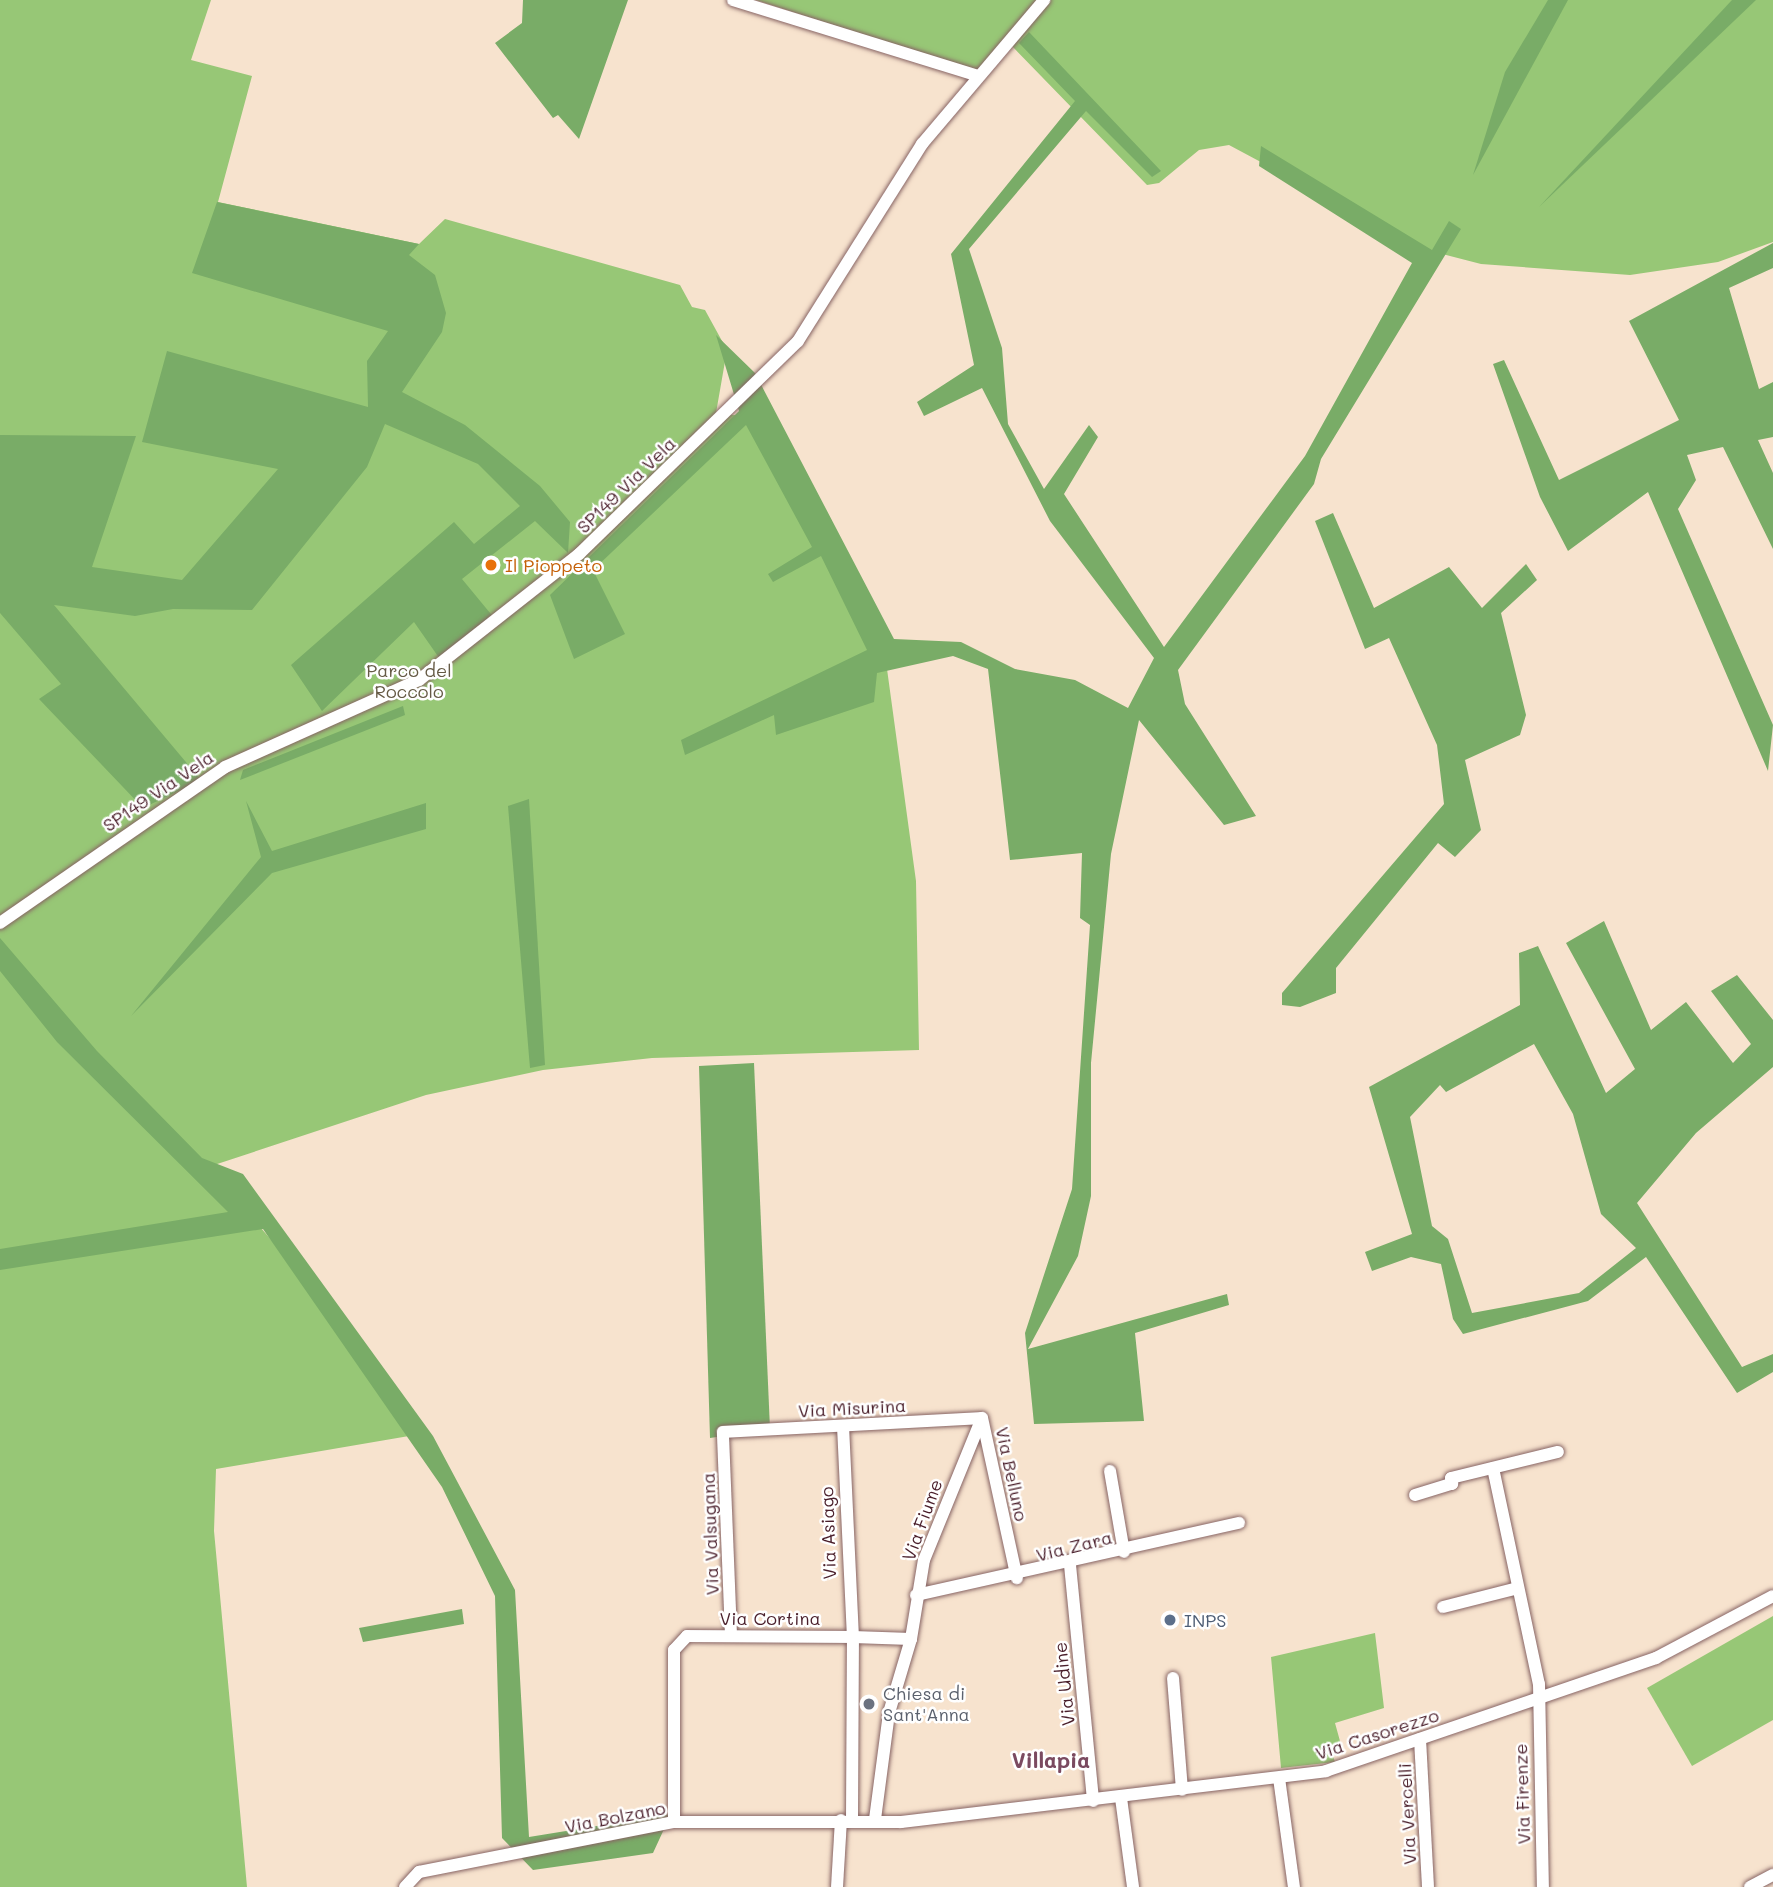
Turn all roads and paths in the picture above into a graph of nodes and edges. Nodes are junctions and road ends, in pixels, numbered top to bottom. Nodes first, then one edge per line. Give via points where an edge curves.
1 (733, 0) edge
2 (1044, 0) edge
3 (976, 75) junction
4 (0, 923) edge
5 (982, 1418) junction
6 (843, 1426) junction
7 (723, 1432) joint
8 (1558, 1452) dead end
9 (1493, 1468) junction
10 (1110, 1471) dead end
11 (1415, 1495) dead end
12 (1239, 1523) dead end
13 (1124, 1552) junction
14 (1070, 1565) junction
15 (1017, 1578) junction
16 (1518, 1588) junction
17 (916, 1595) junction
18 (1773, 1596) edge
19 (1443, 1607) dead end
20 (731, 1636) junction
21 (853, 1637) junction
22 (911, 1639) junction
23 (1173, 1678) dead end
24 (1536, 1701) junction
25 (1420, 1739) junction
26 (1279, 1778) junction
27 (1182, 1790) junction
28 (1121, 1798) junction
29 (1093, 1801) junction
30 (875, 1819) junction
31 (846, 1820) junction
32 (674, 1822) junction
33 (1773, 1875) edge
34 (405, 1887) edge
35 (837, 1887) edge
36 (1133, 1887) edge
37 (1294, 1887) edge
38 (1428, 1887) edge
39 (1543, 1887) edge
40 (1750, 1887) edge

1 - 3 street
2 - 3 street, SP149 Via Vela
3 - 4 street, SP149 Via Vela via 903,171 808,328 579,554 435,670 225,767
5 - 6 street, Via Misurina
5 - 15 street, Via Belluno
5 - 17 street, Via Fiume via 938,1521
6 - 7 street, Via Misurina
6 - 21 street, Via Asiago
7 - 20 street, Via Valsugana
8 - 9 street
9 - 11 street
9 - 16 street, Via Firenze
10 - 13 street
12 - 13 street, Via Zara
13 - 14 street, Via Zara
14 - 15 street, Via Zara
14 - 29 street, Via Udine
15 - 17 street, Via Zara
16 - 19 street
16 - 24 street, Via Firenze via 1539,1684
17 - 22 street, Via Fiume
18 - 24 street, Via Casorezzo via 1708,1636
20 - 21 street, Via Cortina
20 - 32 street, Via Cortina via 687,1636 674,1650
21 - 22 street, Via Cortina
21 - 31 street, Via Asiago
22 - 30 street, Via Fiume via 889,1713
23 - 27 street
24 - 25 street, Via Casorezzo
24 - 39 street, Via Firenze
25 - 26 street, Via Casorezzo via 1326,1771
25 - 38 street, Via Vercelli
26 - 27 street, Via Casorezzo
26 - 37 street
27 - 28 street, Via Casorezzo
28 - 29 street, Via Casorezzo
28 - 36 street
29 - 30 street, Via Casorezzo via 901,1822
30 - 31 street, Via Casorezzo
31 - 32 street, Via Bolzano
31 - 35 street, Via Asiago
32 - 34 street, Via Bolzano via 419,1871
33 - 40 street

